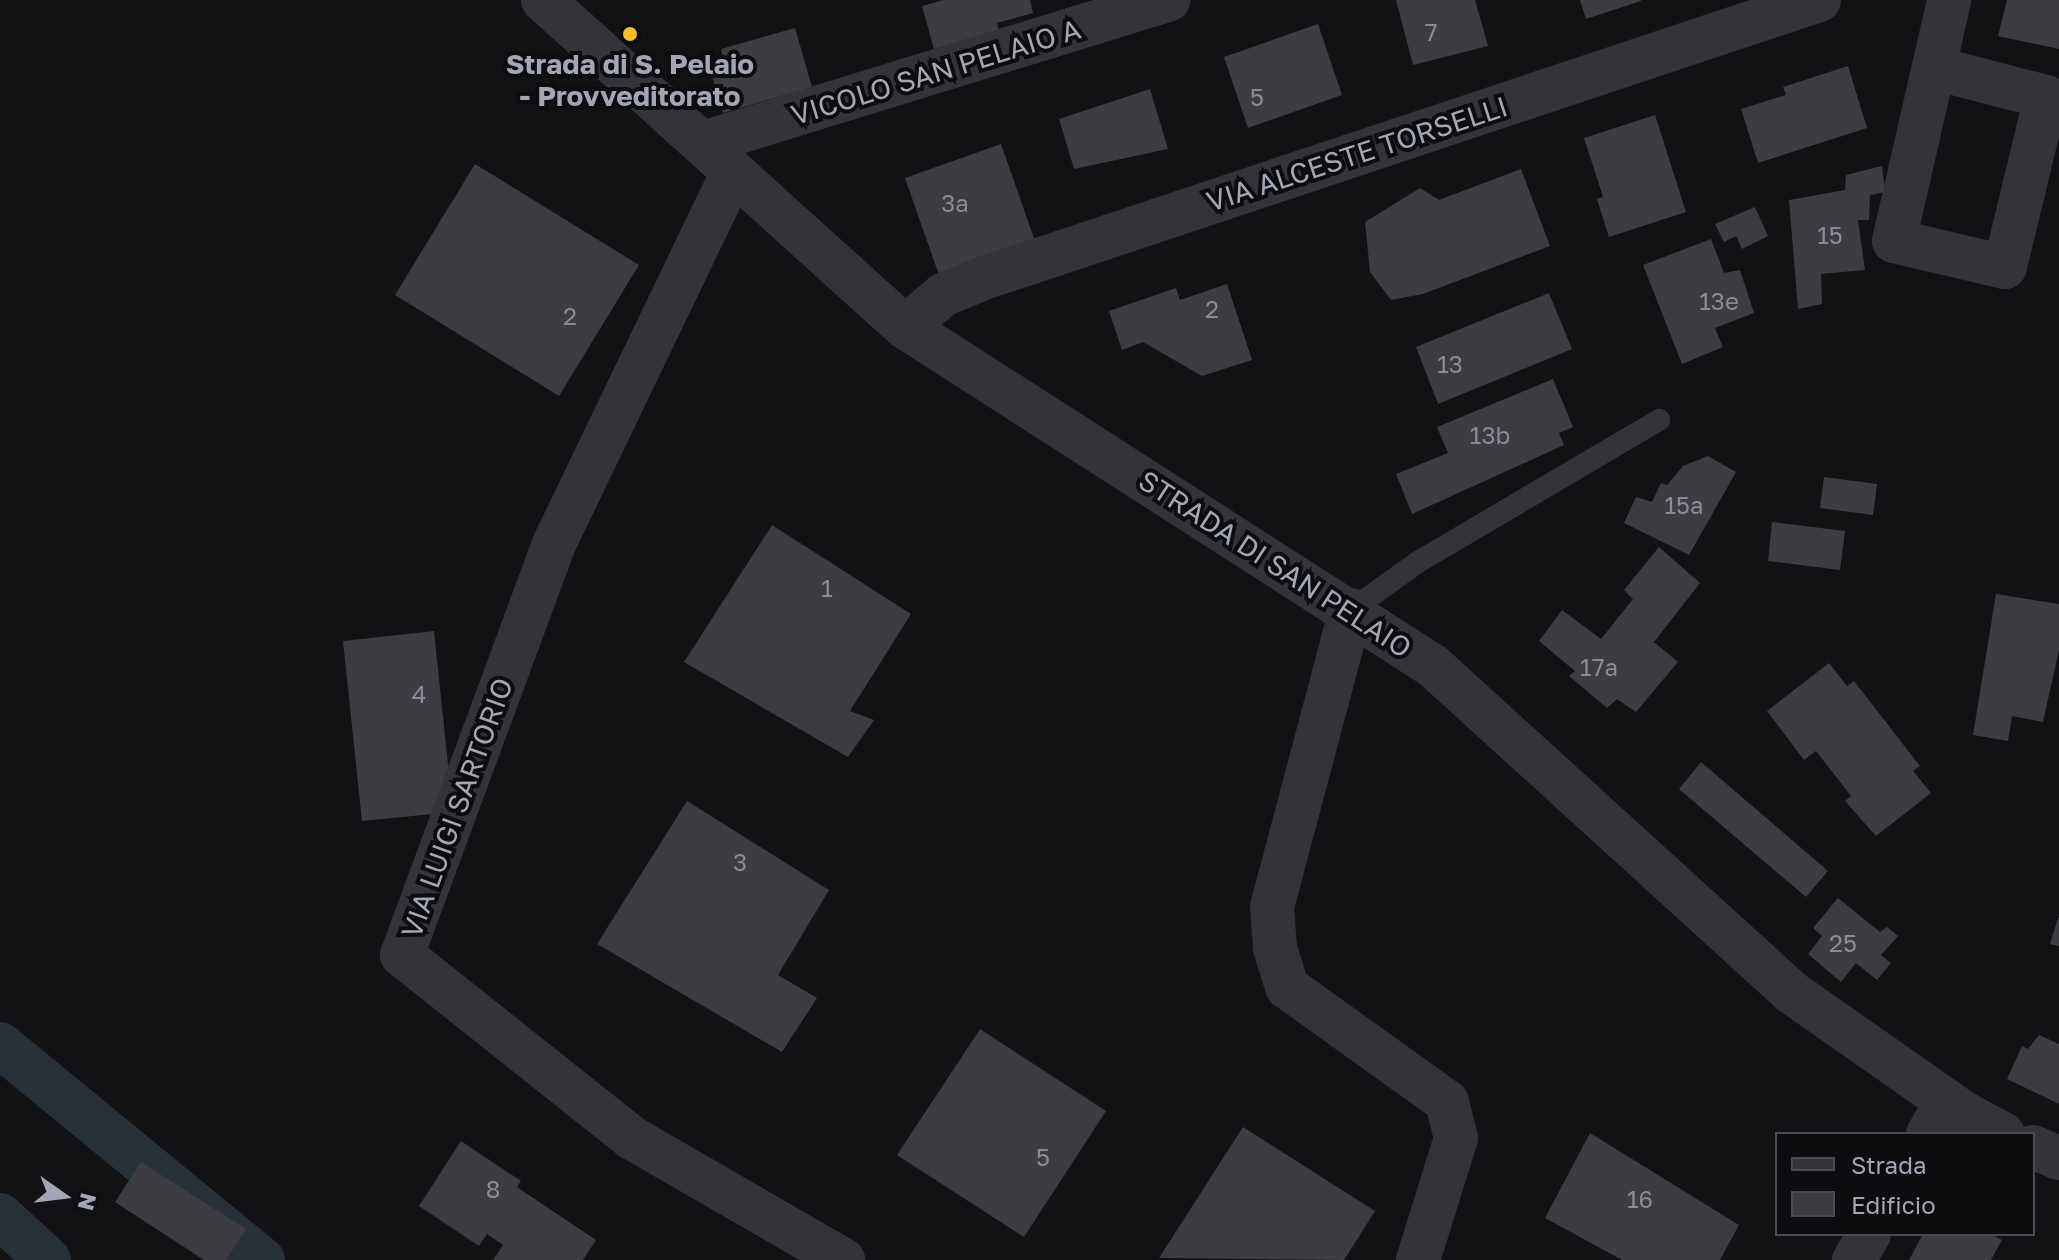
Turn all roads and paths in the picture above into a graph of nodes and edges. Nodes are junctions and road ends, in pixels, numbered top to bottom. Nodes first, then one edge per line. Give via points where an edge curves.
1 (543, 0) edge
2 (1169, 0) edge
3 (1819, 0) edge
4 (1949, 0) edge
5 (1934, 68) junction
6 (718, 157) junction
7 (905, 327) junction
8 (1659, 420) dead end
9 (1351, 610) junction
10 (1938, 1118) edge
11 (1995, 1132) edge
12 (2035, 1148) edge
13 (2059, 1158) edge
14 (1868, 1236) edge
15 (843, 1260) edge
16 (1418, 1260) edge
17 (1854, 1260) edge

1 - 6 street, STRADA DI SAN PELAIO
2 - 6 street, VICOLO SAN PELAIO A
3 - 7 street, VIA ALCESTE TORSELLI via 984,278 943,295
4 - 5 street
5 - 5 street via 2046,97 2005,267 1894,241
6 - 7 street, STRADA DI SAN PELAIO
6 - 15 street, VIA LUIGI SARTORIO via 554,544 402,955 632,1138
7 - 9 street, STRADA DI SAN PELAIO
8 - 9 lane via 1418,562
9 - 10 street, STRADA DI SAN PELAIO via 1433,666 1791,992
9 - 16 street via 1272,907 1275,948 1287,987 1447,1102 1456,1138
10 - 11 street, STRADA DI SAN PELAIO
12 - 13 street
14 - 17 street

